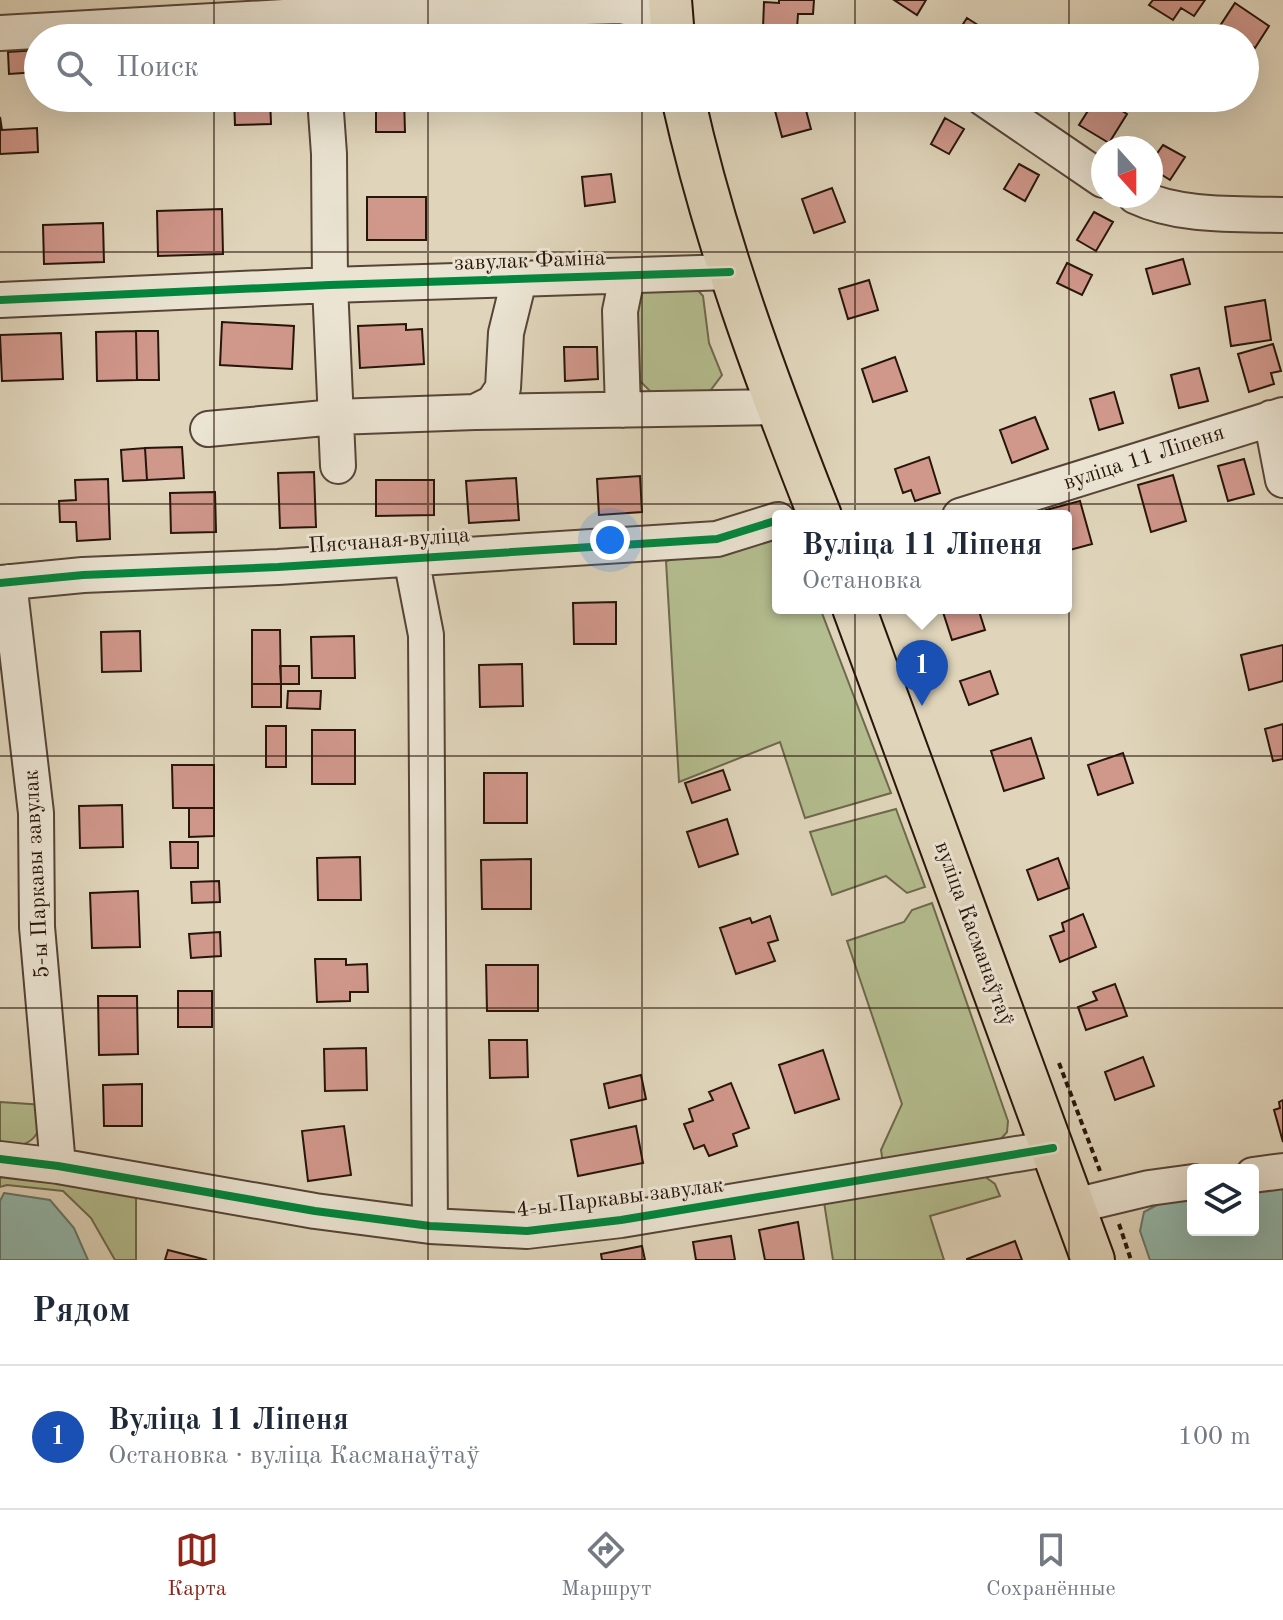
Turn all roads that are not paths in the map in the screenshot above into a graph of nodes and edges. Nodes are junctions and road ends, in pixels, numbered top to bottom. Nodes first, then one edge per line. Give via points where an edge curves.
1 (320, 18) edge
2 (671, 18) edge
3 (192, 24) edge
4 (24, 32) edge
5 (0, 33) edge
6 (326, 112) edge
7 (686, 112) edge
8 (1003, 112) edge
9 (1091, 172) edge
10 (1163, 206) edge
11 (1283, 215) edge
12 (730, 272) junction
13 (627, 277) junction
14 (519, 280) junction
15 (330, 285) junction
16 (0, 300) edge
17 (777, 407) junction
18 (623, 410) junction
19 (475, 412) junction
20 (1277, 416) edge
21 (335, 417) junction
22 (208, 429) dead end
23 (338, 466) dead end
24 (1283, 480) edge
25 (801, 510) edge
26 (979, 510) edge
27 (772, 523) edge
28 (411, 558) junction
29 (5, 582) edge
30 (856, 614) edge
31 (1053, 1148) junction
32 (0, 1159) edge
33 (58, 1166) junction
34 (1283, 1171) edge
35 (1259, 1174) edge
36 (1187, 1183) edge
37 (1074, 1206) junction
38 (430, 1226) junction
39 (1093, 1260) edge

1 - 2 street via 620,6
1 - 3 street
4 - 5 street
6 - 15 street
7 - 12 main road
8 - 9 street
10 - 11 street
12 - 13 street, завулак Фаміна
12 - 17 main road
13 - 14 street, завулак Фаміна
13 - 18 street via 620,311
14 - 15 street, завулак Фаміна
14 - 19 street via 506,333 503,388 493,403
15 - 16 street, завулак Фаміна
15 - 21 street
17 - 18 street
17 - 25 main road
18 - 19 street
19 - 21 street
20 - 24 street
20 - 26 street, вуліца 11 Ліпеня
21 - 22 street
21 - 23 street
27 - 28 street, Пясчаная вуліца via 717,539
28 - 29 street, Пясчаная вуліца
28 - 38 street via 426,635
29 - 33 street, 5-ы Паркавы завулак via 36,813 37,927
30 - 31 main road, вуліца Касманаўтаў
31 - 37 main road, вуліца Касманаўтаў
31 - 38 street, 4-ы Паркавы завулак via 574,1226 527,1231
32 - 33 street, 4-ы Паркавы завулак
33 - 38 street, 4-ы Паркавы завулак
34 - 35 street
36 - 37 street
37 - 39 main road, вуліца Касманаўтаў

